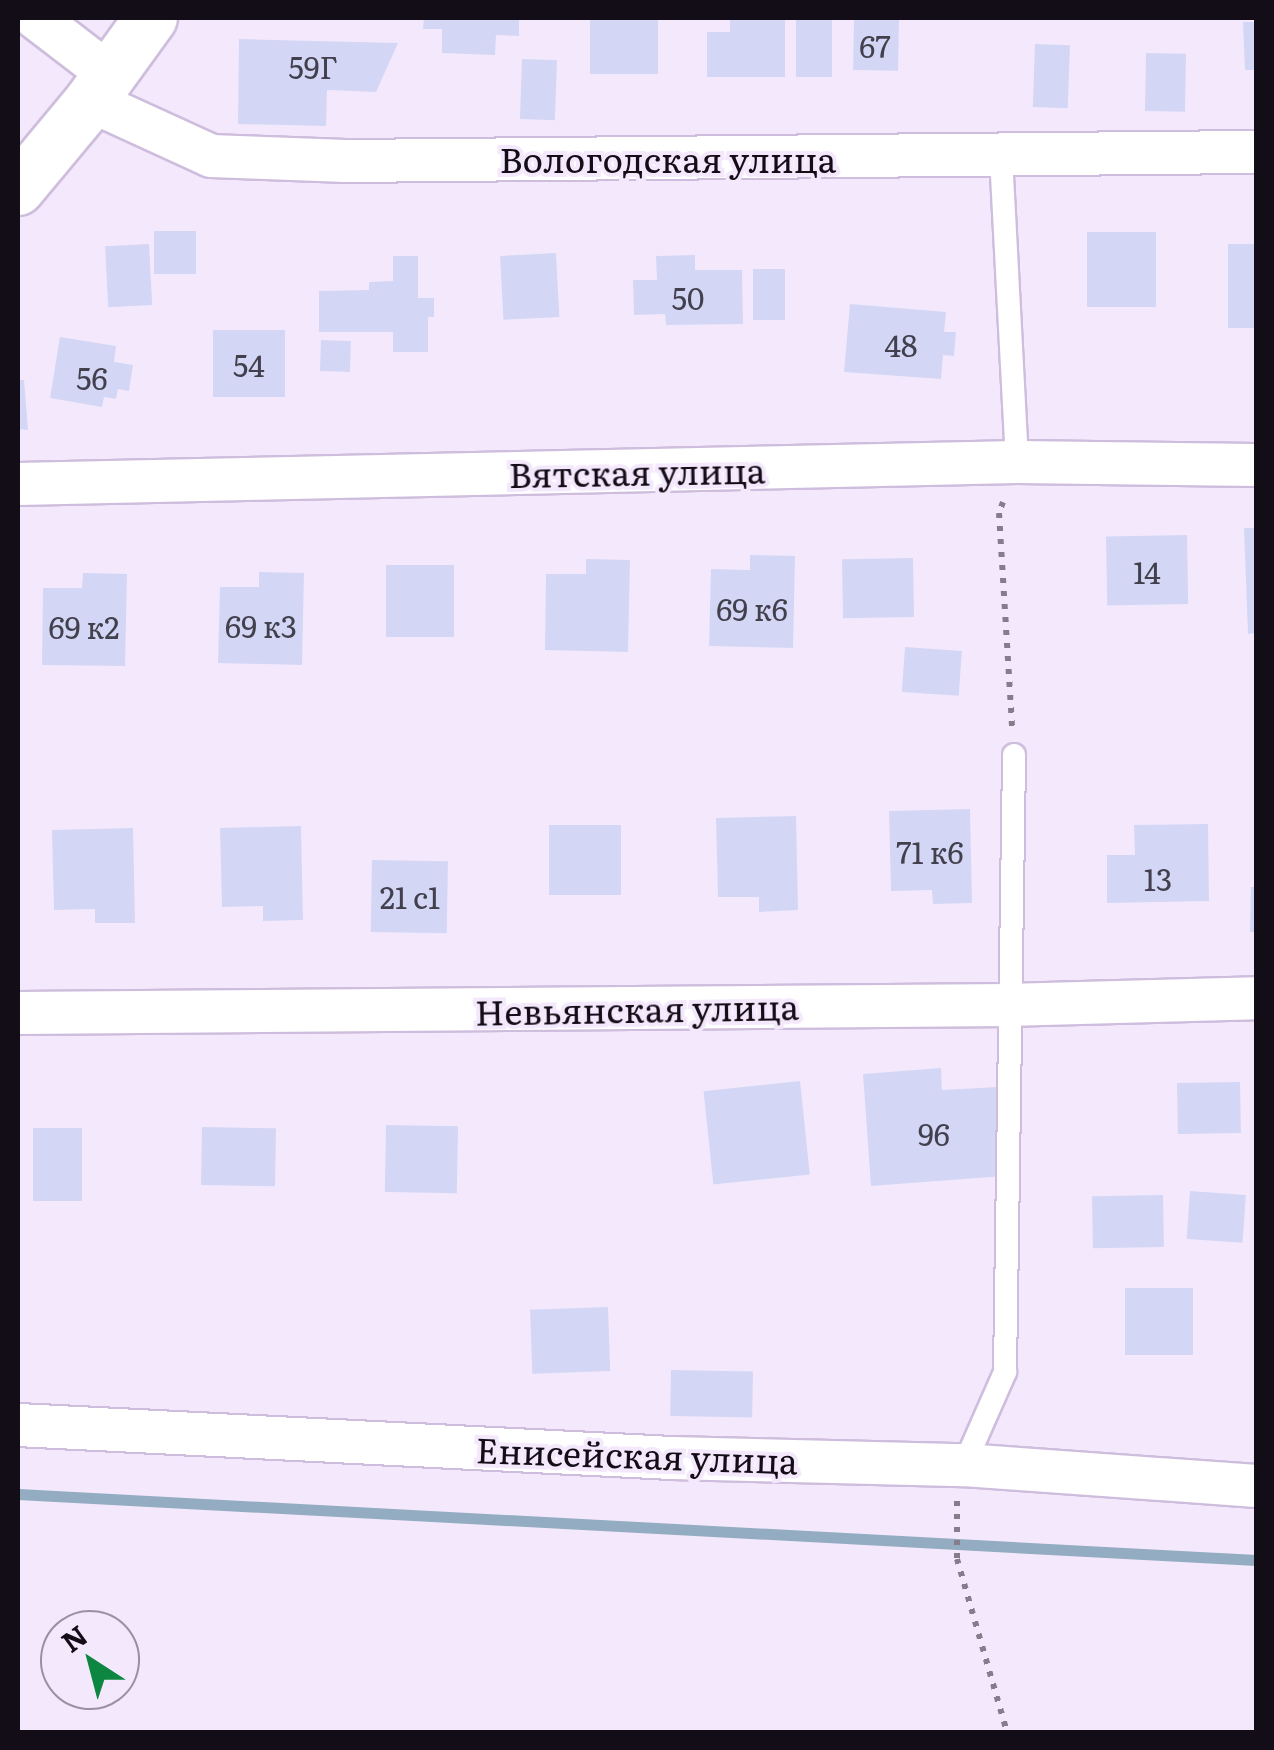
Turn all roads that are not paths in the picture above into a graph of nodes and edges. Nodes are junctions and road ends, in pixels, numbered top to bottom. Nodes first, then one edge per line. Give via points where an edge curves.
1 (36, 18) edge
2 (151, 18) edge
3 (100, 88) junction
4 (1256, 152) edge
5 (1001, 156) junction
6 (18, 189) edge
7 (1017, 462) junction
8 (1256, 465) edge
9 (18, 484) edge
10 (1014, 754) road end
11 (1256, 998) edge
12 (1010, 1005) junction
13 (18, 1014) edge
14 (18, 1425) edge
15 (964, 1465) junction
16 (1256, 1486) edge

1 - 3 street, Вологодская улица
2 - 3 street
3 - 5 street, Вологодская улица via 212,156
3 - 6 street
4 - 5 street, Вологодская улица
5 - 7 lane
7 - 8 street, Вятская улица
7 - 9 street, Вятская улица
10 - 12 lane
11 - 12 street, Невьянская улица
12 - 13 street, Невьянская улица
12 - 15 lane via 1005,1372
14 - 15 street, Енисейская улица via 672,1458
15 - 16 street, Енисейская улица

